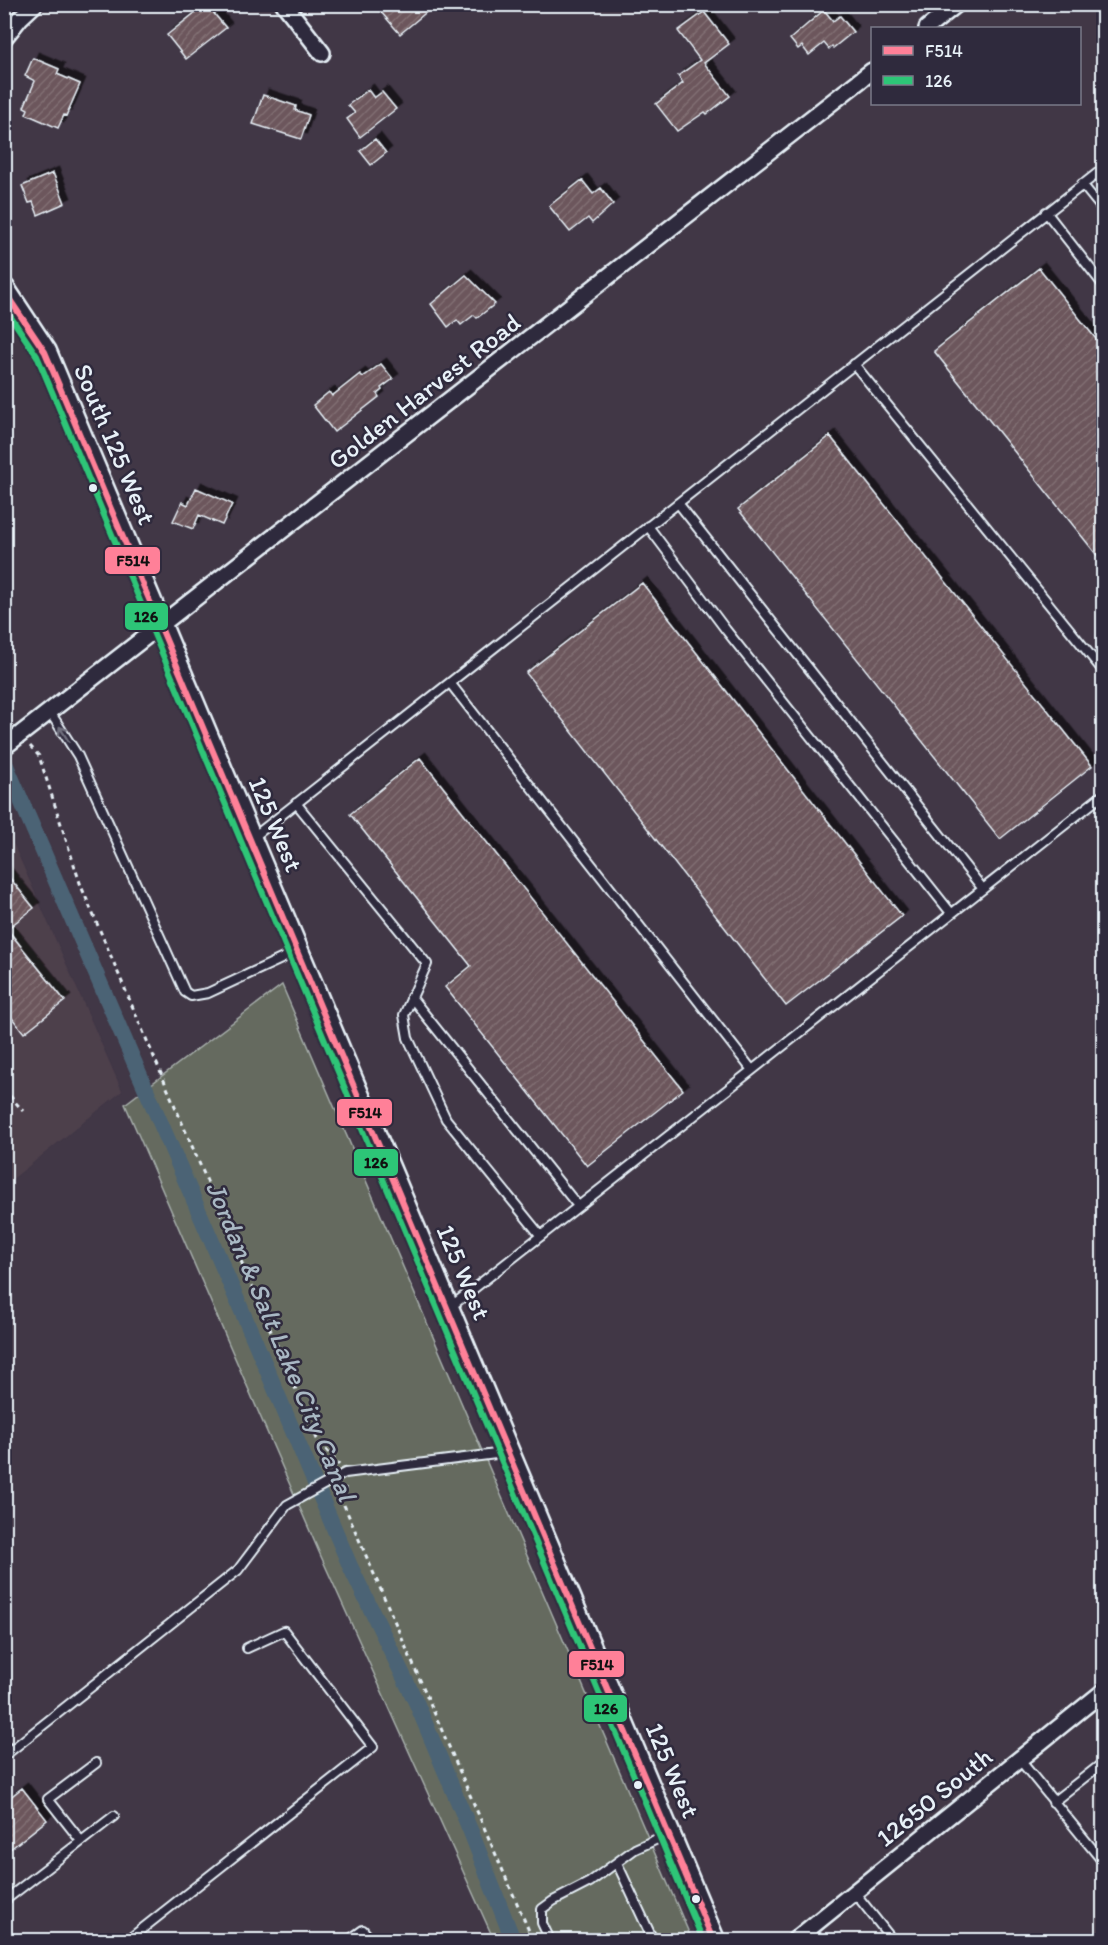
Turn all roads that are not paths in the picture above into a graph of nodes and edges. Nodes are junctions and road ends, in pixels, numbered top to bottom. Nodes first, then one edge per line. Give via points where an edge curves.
1 (35, 4) edge
2 (284, 4) edge
3 (957, 4) edge
4 (928, 27) edge
5 (4, 38) edge
6 (322, 53) dead end
7 (871, 73) edge
8 (1104, 168) edge
9 (1082, 184) junction
10 (1104, 211) edge
11 (1046, 213) junction
12 (1104, 286) edge
13 (4, 290) edge
14 (854, 364) junction
15 (678, 502) junction
16 (648, 526) junction
17 (162, 626) junction
18 (1104, 672) edge
19 (450, 683) junction
20 (50, 712) junction
21 (13, 741) edge
22 (1104, 794) edge
23 (296, 803) junction
24 (251, 839) junction
25 (983, 889) junction
26 (951, 913) junction
27 (298, 951) junction
28 (411, 997) junction
29 (752, 1070) junction
30 (578, 1206) junction
31 (541, 1236) junction
32 (448, 1308) junction
33 (508, 1452) junction
34 (247, 1648) dead end
35 (1104, 1691) edge
36 (4, 1744) edge
37 (7, 1754) edge
38 (1019, 1759) junction
39 (1104, 1762) edge
40 (96, 1763) dead end
41 (1053, 1802) junction
42 (114, 1816) dead end
43 (668, 1834) junction
44 (81, 1841) junction
45 (617, 1863) junction
46 (1104, 1863) edge
47 (855, 1893) junction
48 (4, 1900) edge
49 (889, 1939) edge
50 (128, 1941) edge
51 (349, 1941) edge
52 (371, 1941) edge
53 (550, 1941) edge
54 (653, 1941) edge
55 (713, 1941) edge
56 (795, 1941) edge

1 - 5 street
2 - 6 street
3 - 4 street
7 - 17 street, Golden Harvest Road
8 - 9 lane
9 - 10 lane
9 - 11 lane
11 - 12 lane
11 - 14 lane
13 - 17 main road, South 125 West via 45,352
14 - 15 lane
14 - 18 lane
15 - 16 lane
15 - 25 lane
16 - 19 lane
16 - 26 lane
17 - 20 street, Golden Harvest Road
17 - 24 main road, 125 West
19 - 23 lane
19 - 29 lane
20 - 21 street, Golden Harvest Road
27 -> 20 lane via 208,993 191,996 185,992 78,756
22 - 25 lane
23 - 24 lane
23 - 28 lane via 427,964
24 - 27 main road, 125 West
25 - 26 lane
26 - 29 lane
27 - 32 main road, 125 West
28 - 30 lane
28 - 31 lane via 404,1015 408,1038 446,1119
29 - 30 lane
30 - 31 lane
31 - 32 lane
32 - 33 main road, 125 West
33 - 37 lane via 342,1474 287,1505 238,1570
33 - 43 main road, 125 West
34 - 50 lane via 284,1631 373,1747
35 - 38 street, 12650 South
36 - 37 lane
38 - 41 lane
38 - 47 street, 12650 South
39 - 41 lane
40 - 44 lane via 48,1799
41 - 46 lane
42 - 44 lane
43 - 45 lane via 635,1849
43 - 55 main road, 125 West
44 - 48 lane
45 - 53 lane via 542,1909 542,1923
45 - 54 lane
47 - 49 lane
47 - 56 street, 12650 South
51 - 52 lane via 363,1930

